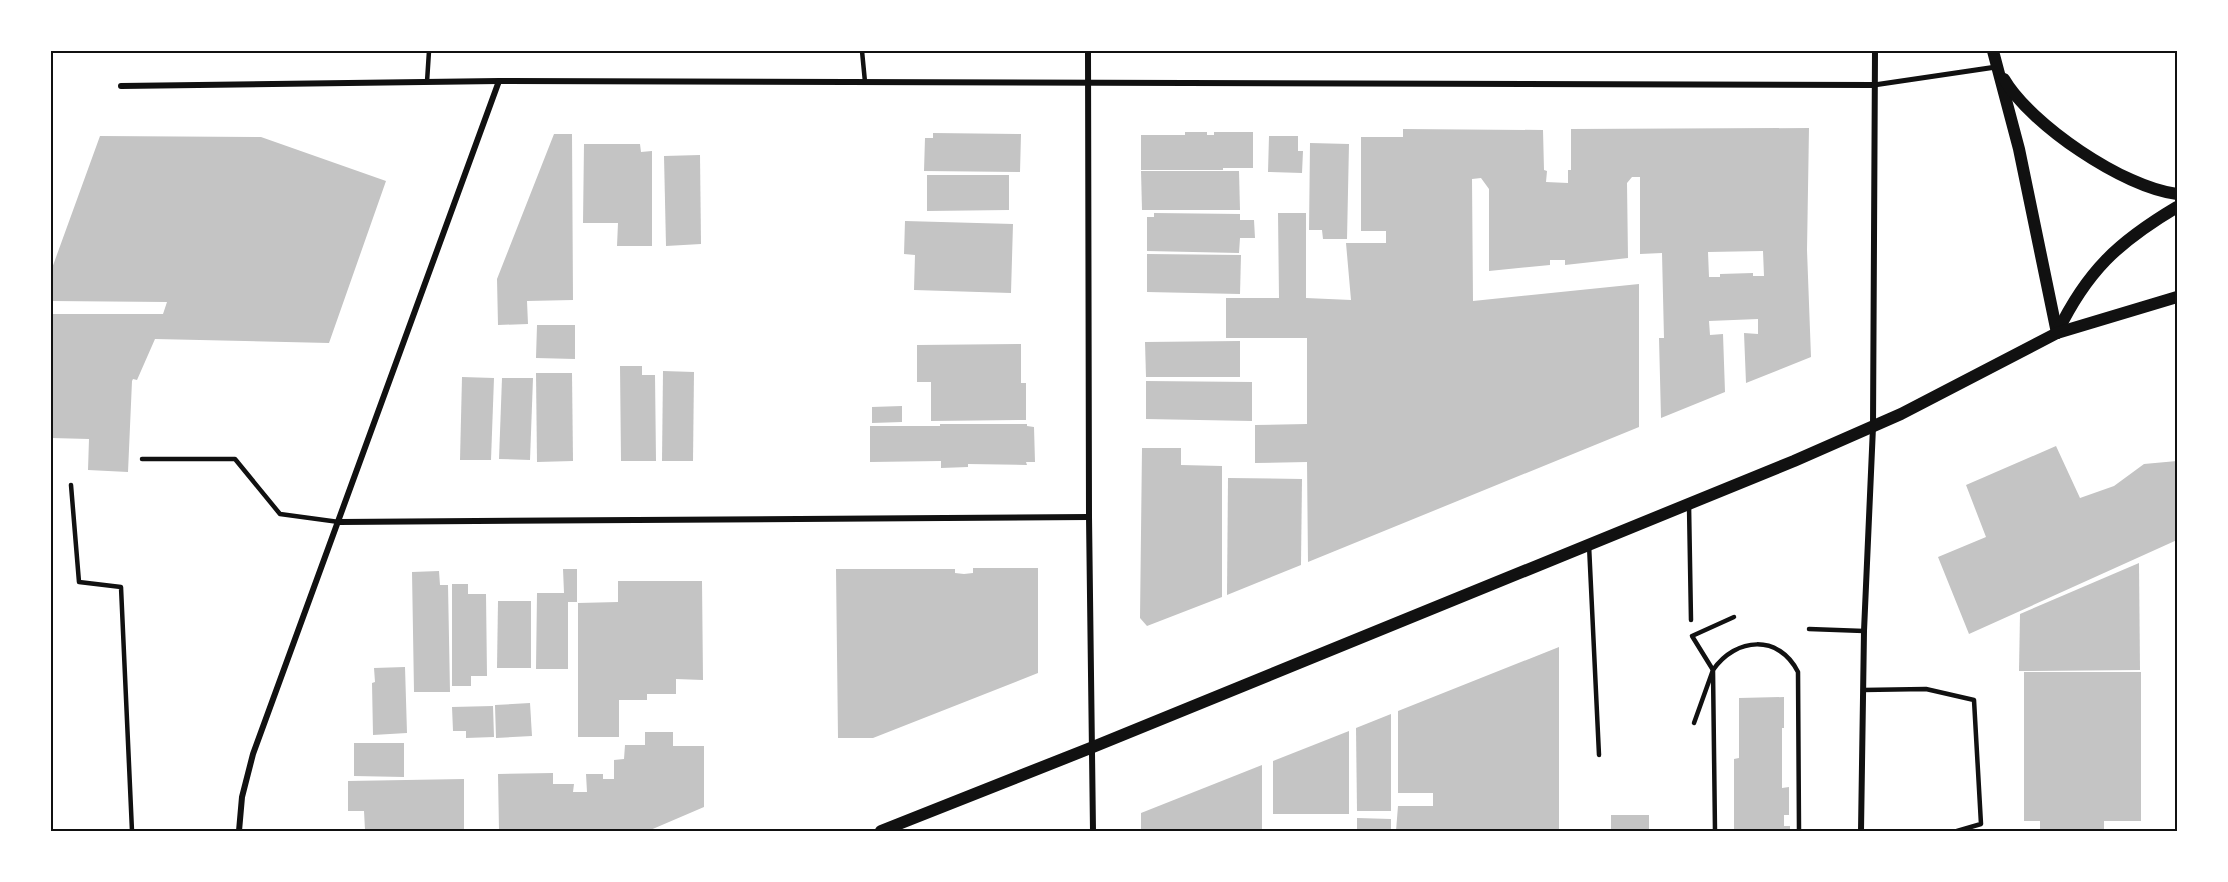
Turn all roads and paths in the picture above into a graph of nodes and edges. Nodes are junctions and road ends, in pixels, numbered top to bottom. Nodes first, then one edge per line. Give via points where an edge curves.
1 (429, 51) edge
2 (862, 51) edge
3 (1088, 51) edge
4 (1875, 51) edge
5 (1993, 51) edge
6 (1998, 67) junction
7 (499, 81) junction
8 (427, 82) junction
9 (865, 82) junction
10 (1087, 82) junction
11 (1874, 85) junction
12 (121, 86) dead end
13 (2177, 194) edge
14 (2177, 207) edge
15 (2177, 297) edge
16 (2057, 333) junction
17 (1873, 427) junction
18 (142, 459) dead end
19 (71, 485) dead end
20 (1689, 505) junction
21 (1089, 517) junction
22 (339, 522) junction
23 (1589, 545) junction
24 (1734, 617) dead end
25 (1691, 620) dead end
26 (1809, 629) dead end
27 (1864, 631) junction
28 (1713, 670) junction
29 (1863, 690) junction
30 (1694, 723) dead end
31 (1093, 747) junction
32 (1599, 755) dead end
33 (132, 831) edge
34 (239, 831) edge
35 (881, 831) edge
36 (1093, 831) edge
37 (1715, 831) edge
38 (1799, 831) edge
39 (1861, 831) edge
40 (1957, 831) edge

1 - 8 lane
2 - 9 lane
3 - 10 street
4 - 11 street
5 - 6 main road
6 - 11 street
6 - 13 main road via 2023,104 2054,132 2117,172 2153,189
6 - 16 main road
7 - 8 street
7 - 9 street
7 - 22 street
8 - 12 street
9 - 10 street
10 - 11 street
10 - 21 street
11 - 17 street
14 - 16 main road via 2139,231 2101,263 2076,296
15 - 16 main road
16 - 17 main road
17 - 20 main road
17 - 27 street
18 - 22 lane via 235,459 280,514
19 - 33 lane via 79,582 121,587
20 - 23 main road
20 - 25 lane
21 - 22 street
21 - 31 street
22 - 34 street via 253,754 242,797
23 - 31 main road
23 - 32 lane
24 - 28 lane via 1692,636
26 - 27 lane
27 - 29 street
28 - 30 lane
28 - 37 lane
28 - 38 lane via 1731,652 1754,644 1776,648 1796,667
29 - 39 street
29 - 40 lane via 1926,689 1974,700 1981,824
31 - 35 main road
31 - 36 street

